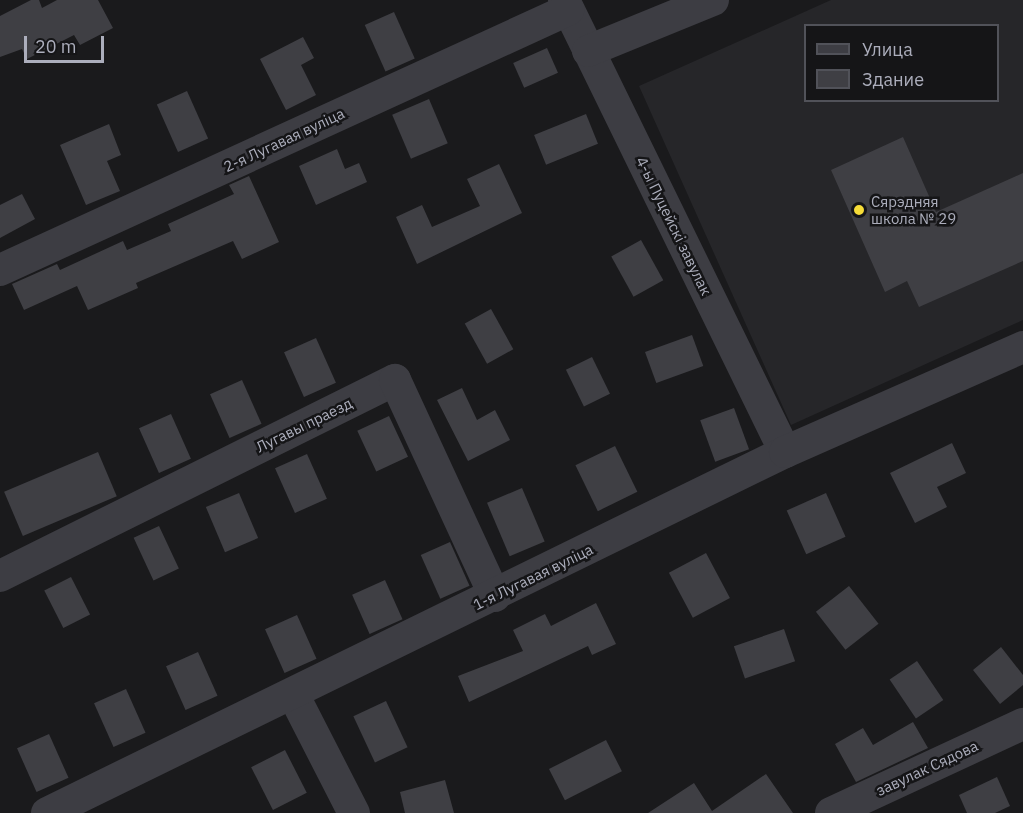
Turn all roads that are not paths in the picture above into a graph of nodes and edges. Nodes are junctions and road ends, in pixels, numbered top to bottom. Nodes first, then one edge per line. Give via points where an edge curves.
1 (713, 0) edge
2 (566, 5) edge
3 (588, 51) junction
4 (0, 270) edge
5 (1023, 347) edge
6 (785, 452) junction
7 (0, 576) edge
8 (495, 596) junction
9 (293, 694) junction
10 (1023, 724) edge
11 (47, 813) edge
12 (354, 813) edge
13 (831, 813) edge

1 - 3 street
2 - 3 street, 4-ы Пуцейскі завулак
2 - 4 street, 2-я Лугавая вуліца
3 - 6 street, 4-ы Пуцейскі завулак
5 - 6 street, 1-я Лугавая вуліца
6 - 8 street, 1-я Лугавая вуліца
7 - 8 street, Лугавы праезд via 395,380
8 - 9 street, 1-я Лугавая вуліца
9 - 11 street, 1-я Лугавая вуліца
9 - 12 street
10 - 13 street, завулак Сядова

